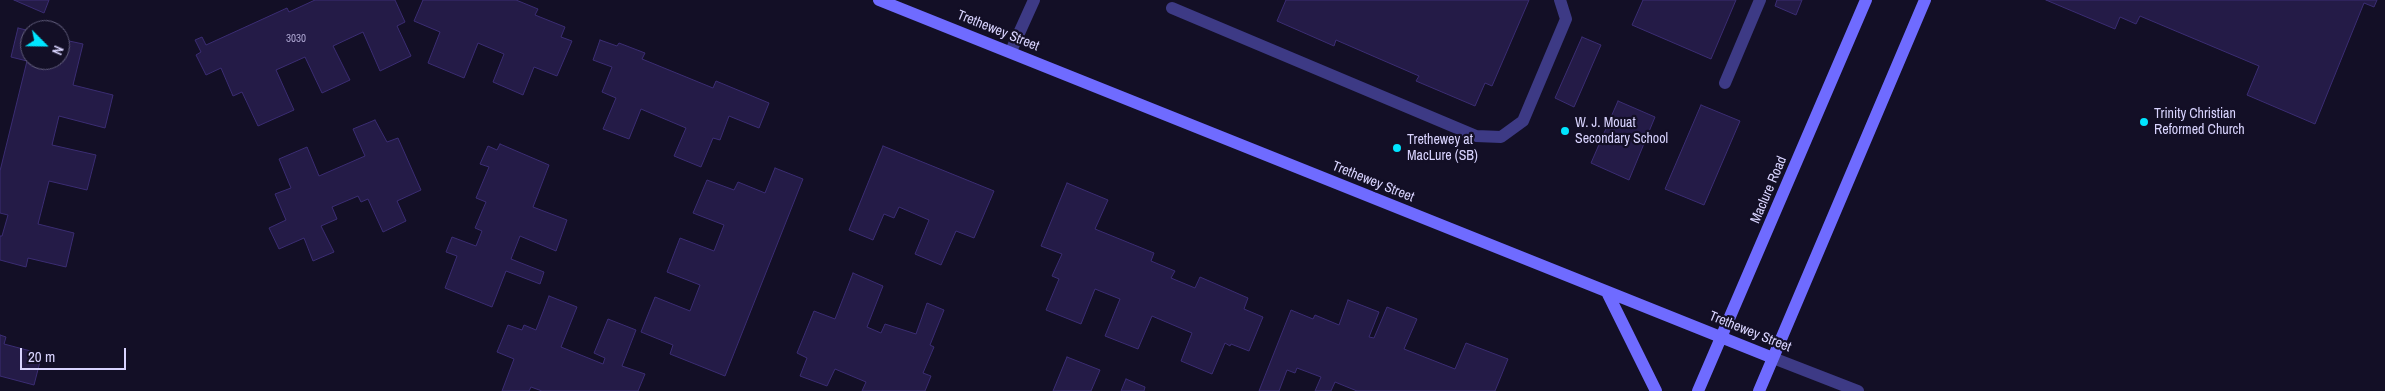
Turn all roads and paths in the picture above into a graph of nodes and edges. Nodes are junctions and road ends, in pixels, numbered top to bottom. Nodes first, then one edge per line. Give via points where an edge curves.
1 (879, 0) edge
2 (1034, 0) edge
3 (1560, 0) edge
4 (1760, 0) edge
5 (1866, 0) edge
6 (1925, 0) edge
7 (1172, 8) dead end
8 (1010, 51) junction
9 (1725, 82) dead end
10 (1607, 292) junction
11 (1721, 337) junction
12 (1773, 358) junction
13 (1656, 391) edge
14 (1698, 391) edge
15 (1759, 391) edge
16 (1858, 391) edge

1 - 8 main road, Trethewey Street
2 - 8 street
3 - 7 street via 1566,19 1534,96 1523,121 1501,137 1476,136
4 - 9 street
5 - 11 main road, Maclure Road
6 - 12 main road
8 - 10 main road, Trethewey Street
10 - 11 main road, Trethewey Street
10 - 13 main road
11 - 12 main road, Trethewey Street
11 - 14 main road, Maclure Road
12 - 15 main road
12 - 16 street, Trethewey Street

